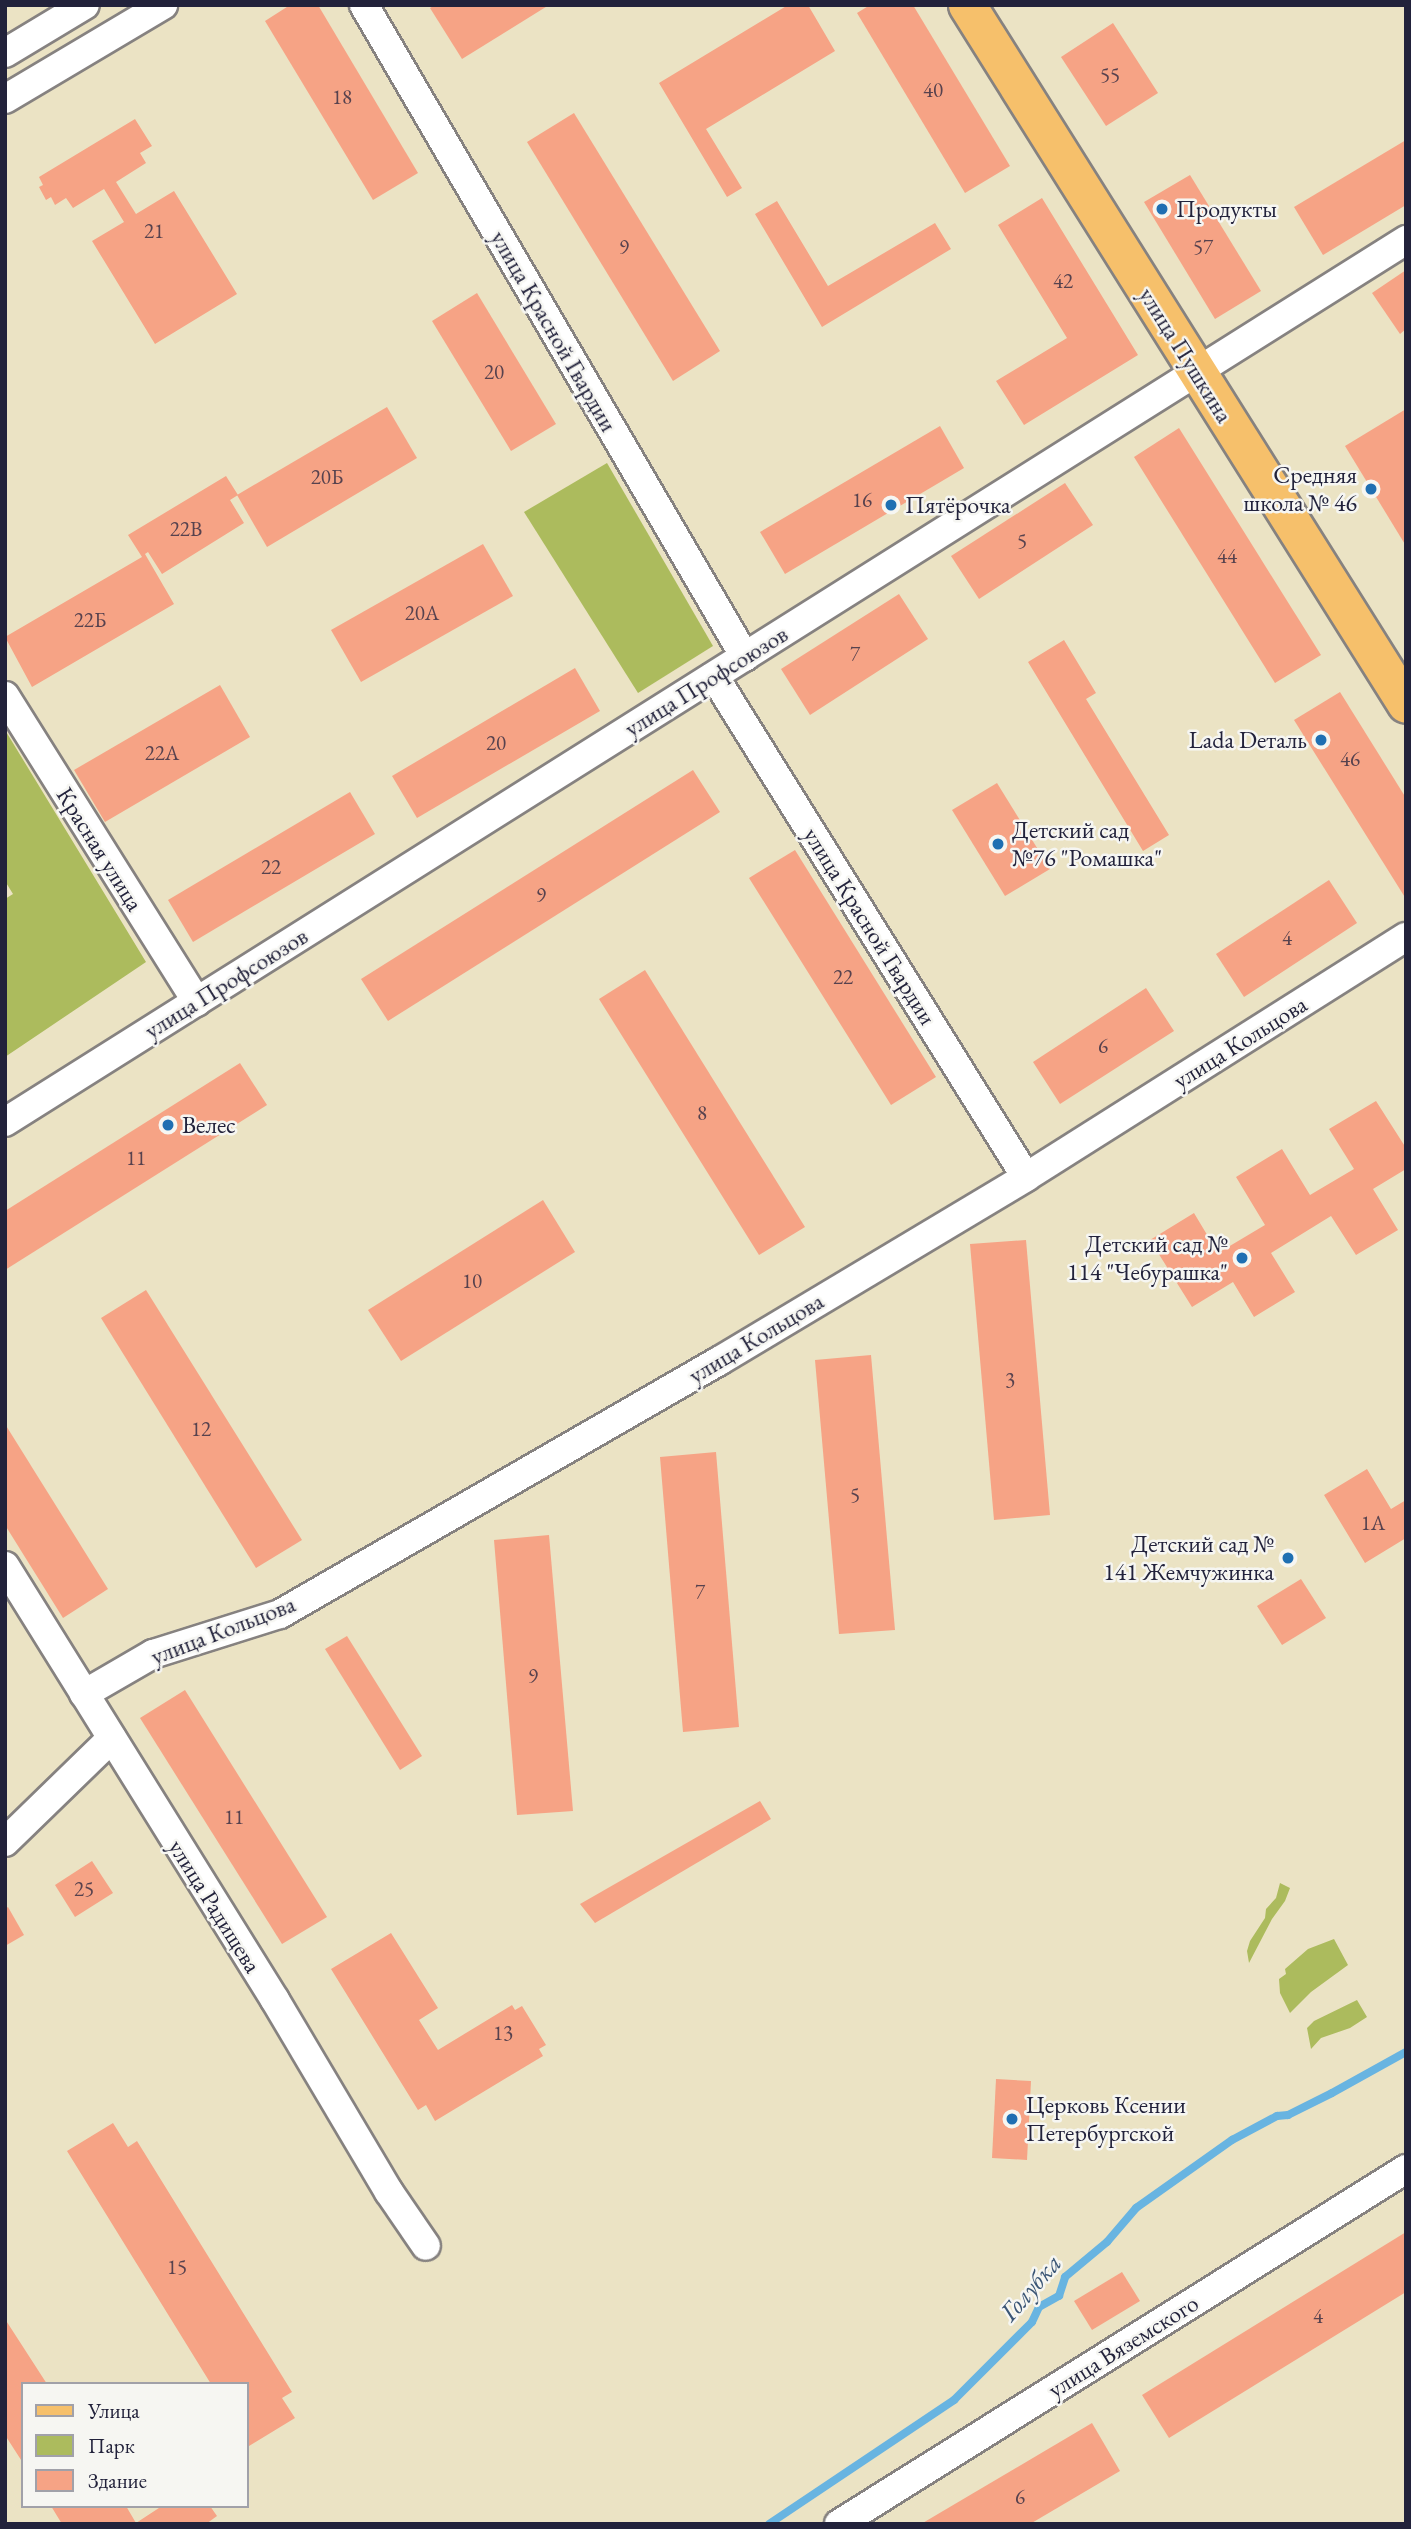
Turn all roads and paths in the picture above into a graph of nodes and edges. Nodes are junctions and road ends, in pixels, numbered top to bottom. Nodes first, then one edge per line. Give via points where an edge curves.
1 (85, 5) edge
2 (163, 5) edge
3 (364, 5) edge
4 (967, 5) edge
5 (5, 52) edge
6 (5, 99) edge
7 (1406, 240) edge
8 (1198, 373) junction
9 (745, 657) junction
10 (715, 676) junction
11 (5, 695) edge
12 (1406, 704) edge
13 (1406, 937) edge
14 (197, 1002) junction
15 (5, 1122) edge
16 (1026, 1177) junction
17 (5, 1566) edge
18 (84, 1694) junction
19 (111, 1738) junction
20 (5, 1842) edge
21 (1406, 2169) edge
22 (426, 2246) dead end
23 (839, 2524) edge

1 - 5 street
2 - 6 street
3 - 9 street, улица Красной Гвардии
4 - 8 main road, улица Пушкина
7 - 8 street, улица Профсоюзов
8 - 9 street, улица Профсоюзов
8 - 12 main road, улица Пушкина
9 - 10 street, улица Профсоюзов
10 - 14 street, улица Профсоюзов
10 - 16 street, улица Красной Гвардии
11 - 14 street, Красная улица
13 - 16 street, улица Кольцова
14 - 15 street, улица Профсоюзов
16 - 18 street, улица Кольцова via 719,1361 280,1614 153,1654
17 - 18 street, улица Радищева
18 - 19 street, улица Радищева
19 - 20 street
19 - 22 street, улица Радищева
21 - 23 street, улица Вяземского

